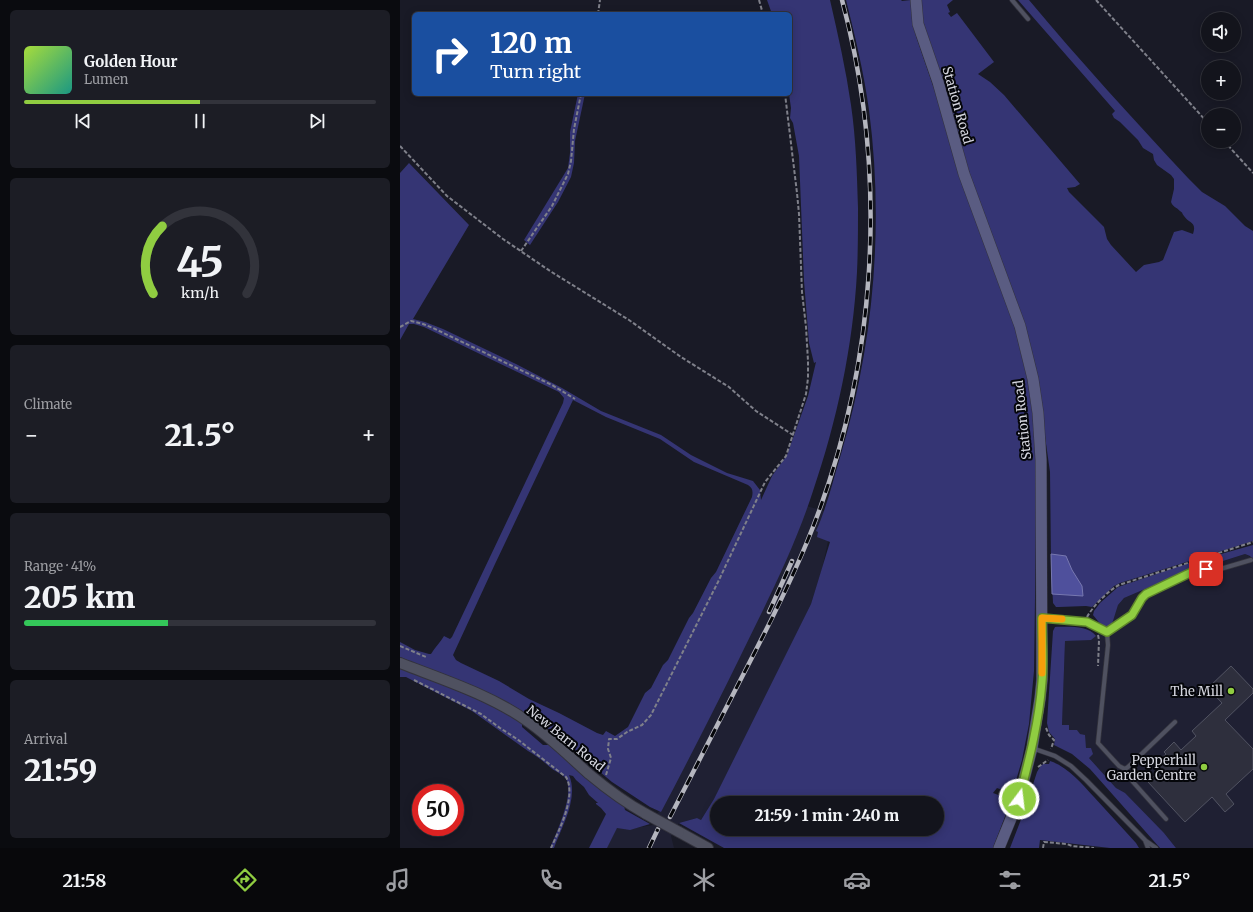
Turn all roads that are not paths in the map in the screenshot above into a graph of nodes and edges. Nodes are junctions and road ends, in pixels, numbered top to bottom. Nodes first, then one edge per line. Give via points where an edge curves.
1 (1012, 0) edge
2 (916, 5) edge
3 (1028, 19) dead end
4 (1251, 560) dead end
5 (1042, 618) junction
6 (1107, 632) junction
7 (400, 662) edge
8 (1175, 722) dead end
9 (1032, 748) junction
10 (1125, 769) junction
11 (1001, 793) dead end
12 (1018, 801) junction
13 (1166, 819) dead end
14 (1145, 840) junction
15 (708, 848) edge
16 (998, 848) edge
17 (1148, 848) edge
18 (1156, 848) edge

1 - 3 lane
2 - 5 main road, Station Road via 918,24 938,82 964,174 1015,313 1036,398 1040,433
4 - 6 lane via 1218,570 1196,570 1146,594 1132,615
5 - 6 lane via 1086,622
5 - 9 main road, Station Road via 1042,680
6 - 10 lane via 1098,743 1119,766
7 - 15 street, New Barn Road, bridge via 518,714 548,736 612,792
8 - 10 lane
9 - 12 main road, Station Road
9 - 14 lane via 1050,753 1076,770
10 - 13 lane via 1133,782
11 - 12 lane
12 - 16 main road, Station Road
14 - 17 lane
14 - 18 lane

